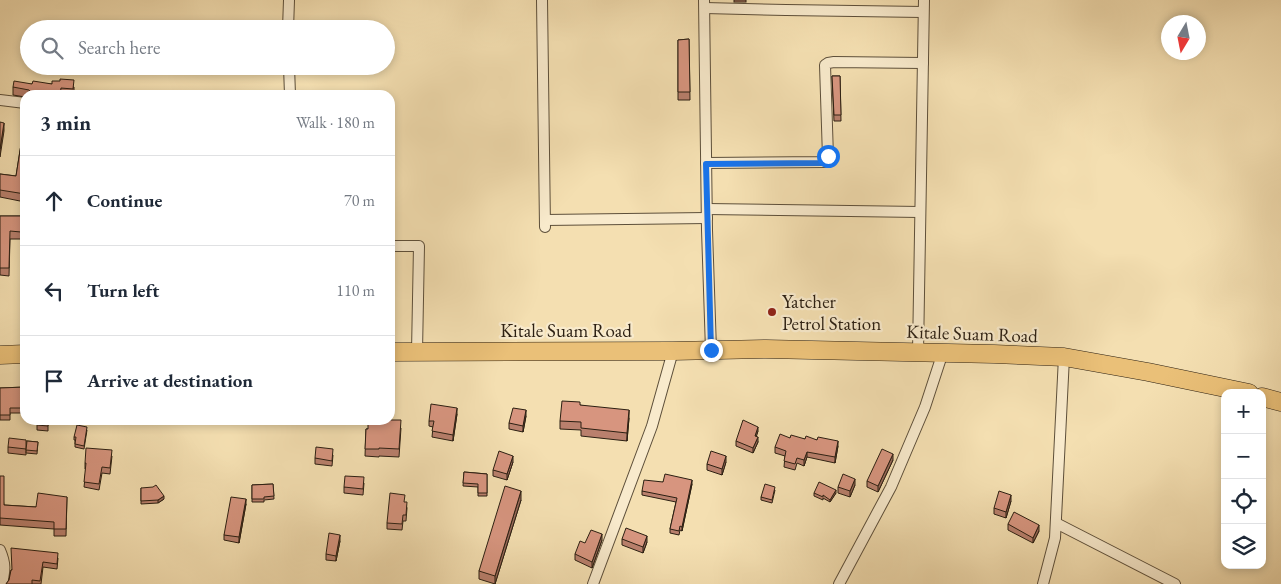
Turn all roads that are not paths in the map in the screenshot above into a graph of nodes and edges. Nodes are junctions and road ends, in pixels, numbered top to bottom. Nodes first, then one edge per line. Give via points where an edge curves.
1 (289, 0) edge
2 (542, 0) edge
3 (924, 0) edge
4 (705, 4) edge
5 (923, 12) junction
6 (288, 20) edge
7 (922, 63) junction
8 (289, 75) edge
9 (290, 90) edge
10 (0, 100) edge
11 (20, 102) edge
12 (706, 164) junction
13 (920, 212) junction
14 (707, 213) junction
15 (395, 246) edge
16 (711, 350) junction
17 (673, 351) junction
18 (395, 352) edge
19 (417, 352) junction
20 (918, 352) junction
21 (943, 352) junction
22 (20, 354) edge
23 (0, 355) edge
24 (1064, 357) junction
25 (1230, 389) edge
26 (1266, 397) edge
27 (1281, 402) edge
28 (1056, 524) junction
29 (0, 550) edge
30 (2, 584) edge
31 (593, 584) edge
32 (839, 584) edge
33 (1043, 584) edge
34 (1176, 584) edge

1 - 6 street
2 - 14 street via 545,224
3 - 5 street
4 - 5 street via 786,10
4 - 12 street
5 - 7 street
7 - 12 street via 834,62 825,65 828,156 825,162
7 - 13 street
8 - 9 street
10 - 11 street
12 - 14 street
13 - 14 street
13 - 20 street
14 - 16 street
15 - 19 street via 418,246
16 - 17 highway, Kitale Suam Road
16 - 20 highway, Kitale Suam Road
17 - 19 highway, Kitale Suam Road
17 - 31 street via 652,426
18 - 19 highway, Kitale Suam Road
20 - 21 highway, Kitale Suam Road
21 - 24 highway, Kitale Suam Road
21 - 32 street via 925,407 891,487
22 - 23 highway
24 - 25 highway, Kitale Suam Road
24 - 28 street
26 - 27 highway
28 - 33 street
28 - 34 street
29 - 30 street via 5,571

